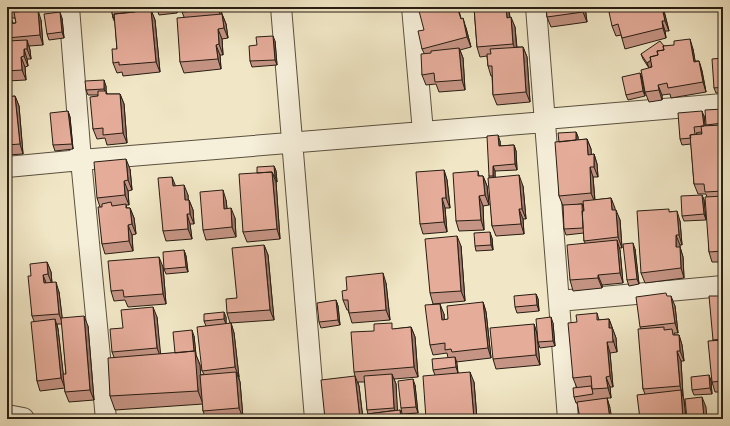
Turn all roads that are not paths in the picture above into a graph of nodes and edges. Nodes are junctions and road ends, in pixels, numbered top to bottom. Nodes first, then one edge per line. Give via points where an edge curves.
1 (69, 7) edge
2 (281, 7) edge
3 (412, 7) edge
4 (536, 7) edge
5 (723, 104) edge
6 (545, 120) junction
7 (423, 132) junction
8 (292, 142) junction
9 (82, 160) junction
10 (7, 167) edge
11 (723, 286) edge
12 (559, 302) junction
13 (7, 416) edge
14 (23, 419) edge
15 (106, 419) edge
16 (315, 419) edge
17 (568, 419) edge

1 - 9 street
2 - 8 street
3 - 7 street
4 - 6 street
5 - 6 street
6 - 7 street
6 - 12 street
7 - 8 street
8 - 9 street
8 - 16 street
9 - 10 street
9 - 15 street
11 - 12 street
12 - 17 street
13 - 14 street

